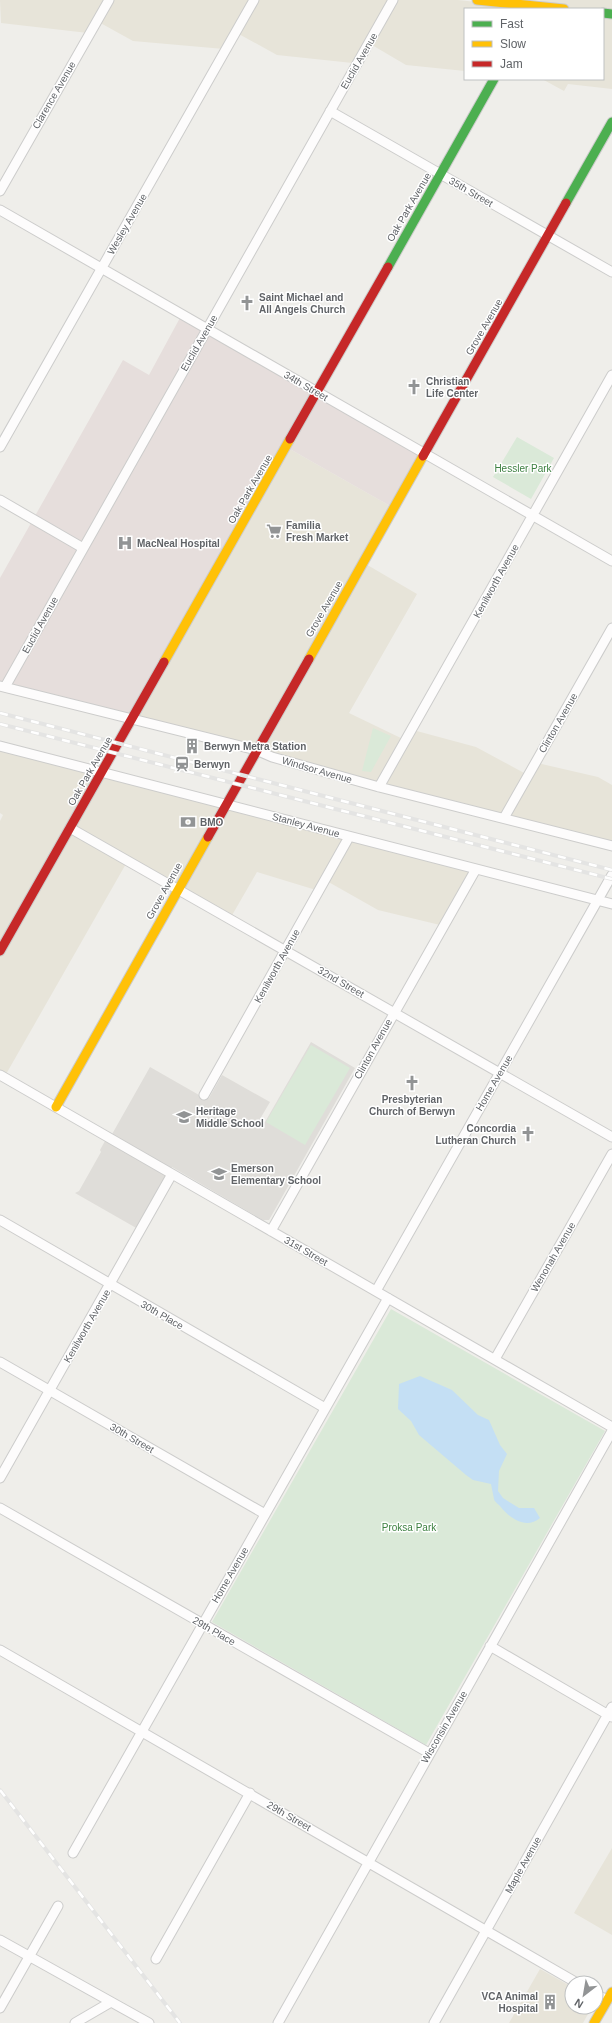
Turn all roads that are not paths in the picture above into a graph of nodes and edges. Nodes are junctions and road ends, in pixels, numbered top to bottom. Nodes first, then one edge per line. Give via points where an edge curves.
1 (109, 0) edge
2 (254, 0) edge
3 (394, 0) edge
4 (477, 0) edge
5 (536, 5) edge
6 (557, 8) edge
7 (493, 80) edge
8 (330, 111) junction
9 (612, 122) edge
10 (441, 174) junction
11 (0, 191) edge
12 (0, 210) edge
13 (548, 236) junction
14 (101, 268) junction
15 (612, 272) edge
16 (207, 329) junction
17 (612, 375) edge
18 (317, 392) junction
19 (0, 447) edge
20 (425, 454) junction
21 (0, 500) edge
22 (532, 516) junction
23 (83, 548) junction
24 (612, 561) edge
25 (612, 628) edge
26 (2, 686) edge
27 (133, 719) junction
28 (0, 746) edge
29 (256, 750) junction
30 (102, 771) junction
31 (379, 787) junction
32 (226, 804) junction
33 (504, 818) junction
34 (70, 828) junction
35 (349, 836) junction
36 (612, 846) edge
37 (476, 869) junction
38 (612, 875) edge
39 (178, 889) junction
40 (598, 900) junction
41 (612, 904) edge
42 (286, 950) junction
43 (0, 951) edge
44 (394, 1012) junction
45 (500, 1073) junction
46 (0, 1075) edge
47 (204, 1095) dead end
48 (56, 1107) junction
49 (612, 1137) edge
50 (612, 1154) edge
51 (172, 1174) junction
52 (0, 1220) edge
53 (272, 1231) junction
54 (110, 1285) junction
55 (376, 1291) junction
56 (388, 1298) junction
57 (495, 1359) junction
58 (0, 1362) edge
59 (50, 1390) junction
60 (326, 1408) junction
61 (612, 1427) edge
62 (612, 1431) edge
63 (0, 1478) edge
64 (0, 1508) edge
65 (265, 1514) junction
66 (202, 1624) junction
67 (490, 1646) junction
68 (0, 1650) edge
69 (611, 1713) edge
70 (143, 1731) junction
71 (429, 1753) junction
72 (250, 1793) junction
73 (73, 1853) dead end
74 (368, 1863) junction
75 (58, 1906) dead end
76 (486, 1931) junction
77 (0, 1940) edge
78 (30, 1956) junction
79 (156, 1959) dead end
80 (564, 1976) edge
81 (612, 1992) edge
82 (604, 1998) edge
83 (607, 2000) junction
84 (111, 2002) junction
85 (0, 2008) edge
86 (75, 2023) edge
87 (149, 2023) edge
88 (278, 2023) edge
89 (434, 2023) edge
90 (594, 2023) edge

1 - 11 street, Clarence Avenue
2 - 14 street, Wesley Avenue
3 - 8 street, Euclid Avenue
4 - 5 street
5 - 6 street
7 - 10 street, Oak Park Avenue
8 - 10 street, 35th Street
8 - 16 street, Euclid Avenue
9 - 13 street, Grove Avenue
10 - 13 street, 35th Street
10 - 18 street, Oak Park Avenue
12 - 14 street, 34th Street
13 - 15 street, 35th Street
13 - 20 street, Grove Avenue
14 - 16 street, 34th Street
14 - 19 street, Wesley Avenue
16 - 18 street, 34th Street
16 - 23 street, Euclid Avenue
17 - 22 street, Kenilworth Avenue
18 - 20 street, 34th Street
18 - 27 street, Oak Park Avenue
20 - 22 street, 34th Street
20 - 29 street, Grove Avenue
21 - 23 street
22 - 24 street, 34th Street
22 - 31 street, Kenilworth Avenue
23 - 26 street, Euclid Avenue
25 - 33 street, Clinton Avenue
26 - 27 street, Windsor Avenue
27 - 29 street, Windsor Avenue
27 - 30 street, Oak Park Avenue
28 - 30 street, Stanley Avenue
29 - 31 street, Windsor Avenue via 272,757
29 - 32 street, Grove Avenue
30 - 32 street, Stanley Avenue
30 - 34 street, Oak Park Avenue
31 - 33 street, Windsor Avenue
32 - 35 street, Stanley Avenue
32 - 39 street, Grove Avenue
33 - 36 street, Windsor Avenue
34 - 39 street, 32nd Street
34 - 43 street, Oak Park Avenue
35 - 37 street, Stanley Avenue
35 - 42 street, Kenilworth Avenue
37 - 40 street, Stanley Avenue
37 - 44 street, Clinton Avenue
38 - 40 street, Home Avenue
39 - 42 street, 32nd Street
39 - 48 street, Grove Avenue
40 - 41 street, Stanley Avenue
40 - 45 street, Home Avenue
42 - 44 street, 32nd Street
42 - 47 street, Kenilworth Avenue
44 - 45 street, 32nd Street
44 - 53 street, Clinton Avenue
45 - 49 street, 32nd Street
45 - 55 street, Home Avenue
46 - 48 street, 31st Street
48 - 51 street, 31st Street
50 - 57 street, Wenonah Avenue
51 - 53 street, 31st Street
51 - 54 street, Kenilworth Avenue
52 - 54 street, 30th Place
53 - 55 street, 31st Street
54 - 59 street, Kenilworth Avenue
54 - 60 street, 30th Place
55 - 56 street, 31st Street
56 - 57 street, 31st Street
56 - 60 street, Home Avenue
57 - 61 street, 31st Street
58 - 59 street, 30th Street
59 - 63 street, Kenilworth Avenue
59 - 65 street, 30th Street
60 - 65 street, Home Avenue
62 - 67 street, Wisconsin Avenue
64 - 66 street, 29th Place
65 - 66 street, Home Avenue
66 - 70 street, Home Avenue
66 - 71 street, 29th Place
67 - 69 street
67 - 71 street, Wisconsin Avenue
68 - 70 street, 29th Street
69 - 76 street, Maple Avenue
70 - 72 street, 29th Street
70 - 73 street, Home Avenue
71 - 74 street, Wisconsin Avenue
72 - 74 street, 29th Street
72 - 79 street
74 - 76 street, 29th Street
74 - 88 street, Wisconsin Avenue
75 - 78 street
76 - 80 street, 29th Street
76 - 89 street, Maple Avenue
77 - 78 street
78 - 84 street
78 - 85 street
81 - 83 street
82 - 83 street
83 - 90 street
84 - 86 street
84 - 87 street

